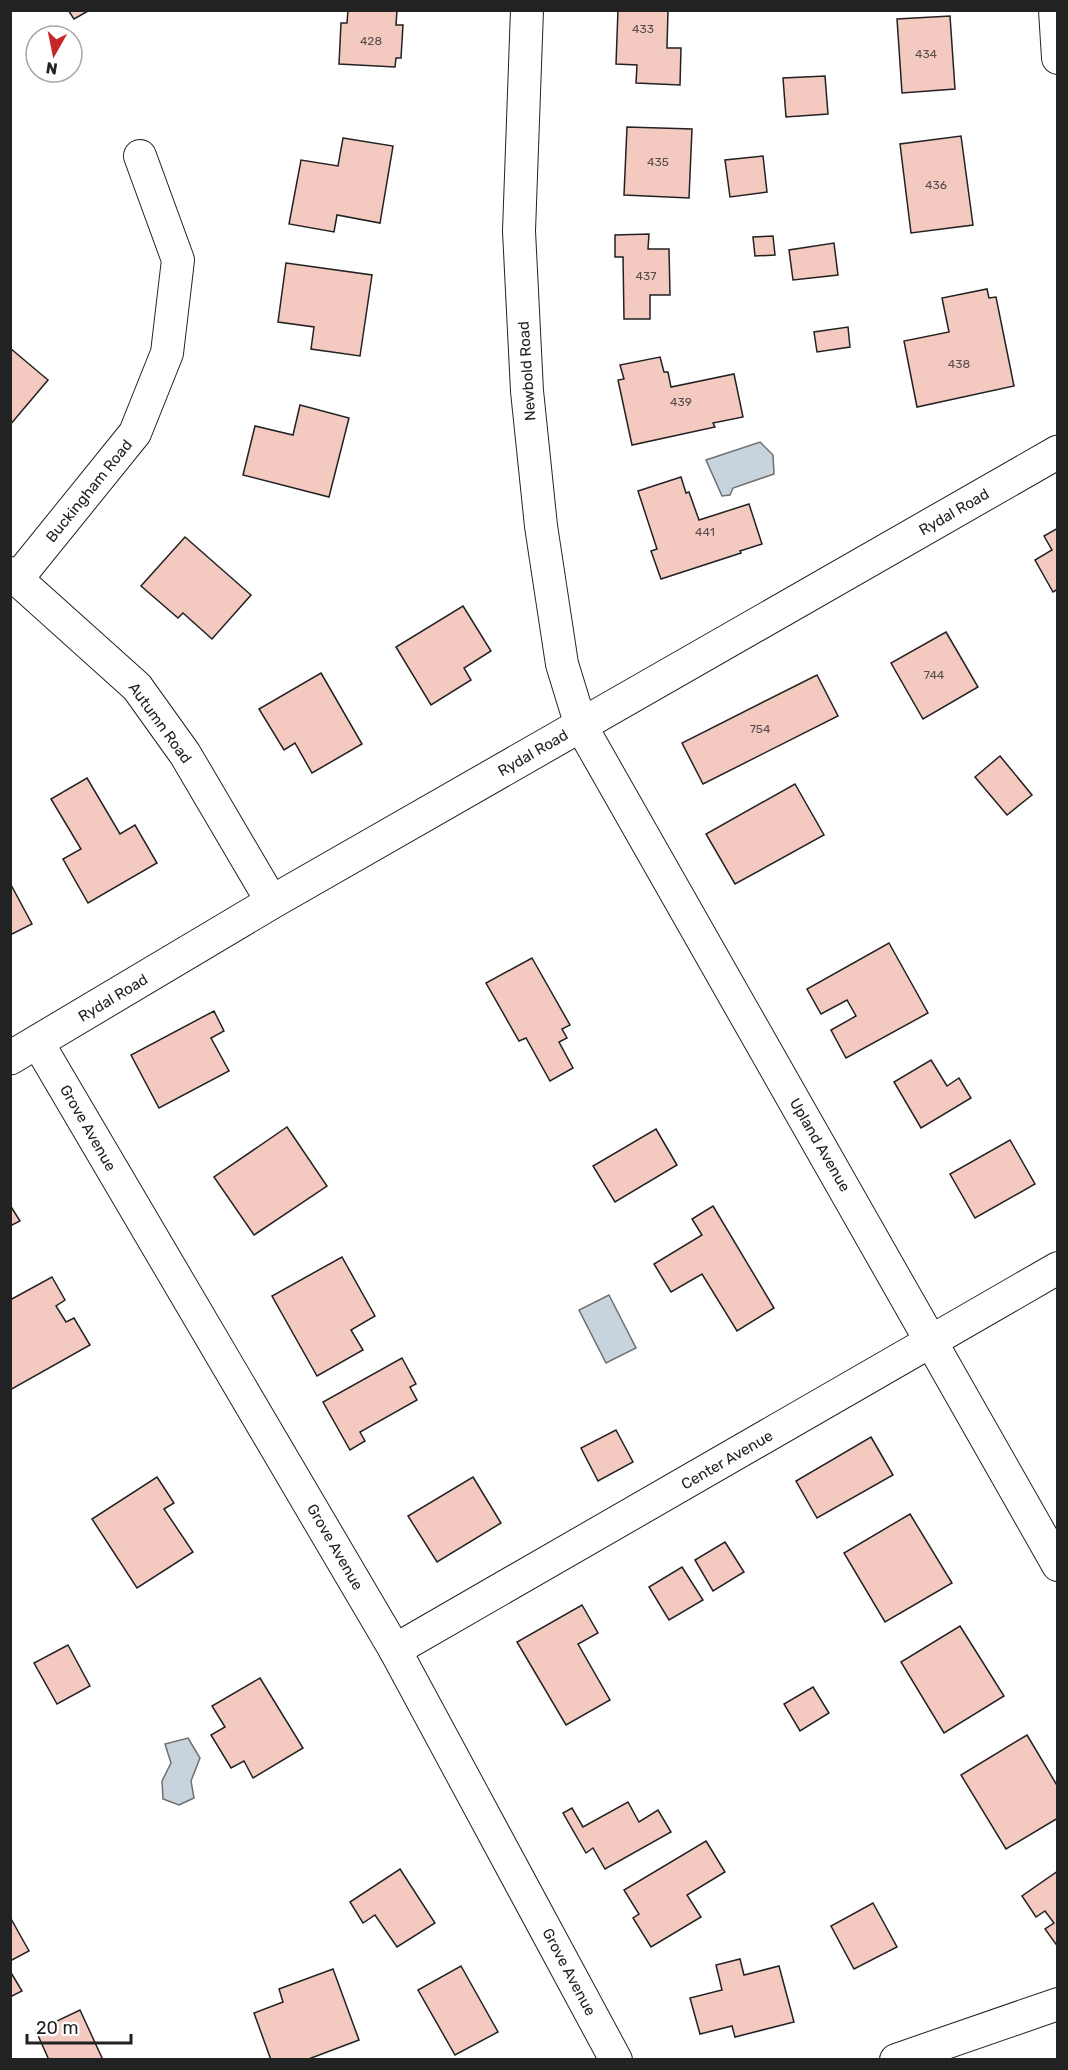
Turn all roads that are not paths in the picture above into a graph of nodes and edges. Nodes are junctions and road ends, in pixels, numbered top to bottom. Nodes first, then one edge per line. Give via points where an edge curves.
1 (527, 10) edge
2 (1055, 10) edge
3 (1058, 58) edge
4 (140, 156) dead end
5 (1058, 452) edge
6 (14, 576) edge
7 (581, 726) junction
8 (272, 902) junction
9 (24, 1050) edge
10 (1058, 1268) edge
11 (932, 1341) junction
12 (1058, 1565) edge
13 (395, 1650) junction
14 (1058, 2004) edge
15 (616, 2060) edge
16 (896, 2060) edge

1 - 7 street, Newbold Road via 519,231 527,391 541,526 562,664
2 - 3 street
4 - 6 street, Buckingham Road via 178,260 167,353 135,433
5 - 7 street, Rydal Road
6 - 8 street, Autumn Road via 137,687 185,754
7 - 8 street, Rydal Road
7 - 11 street, Upland Avenue
8 - 9 street, Rydal Road
9 - 13 street, Grove Avenue
10 - 11 street, Center Avenue
11 - 12 street, Upland Avenue
11 - 13 street, Center Avenue
13 - 15 street, Grove Avenue
14 - 16 street

